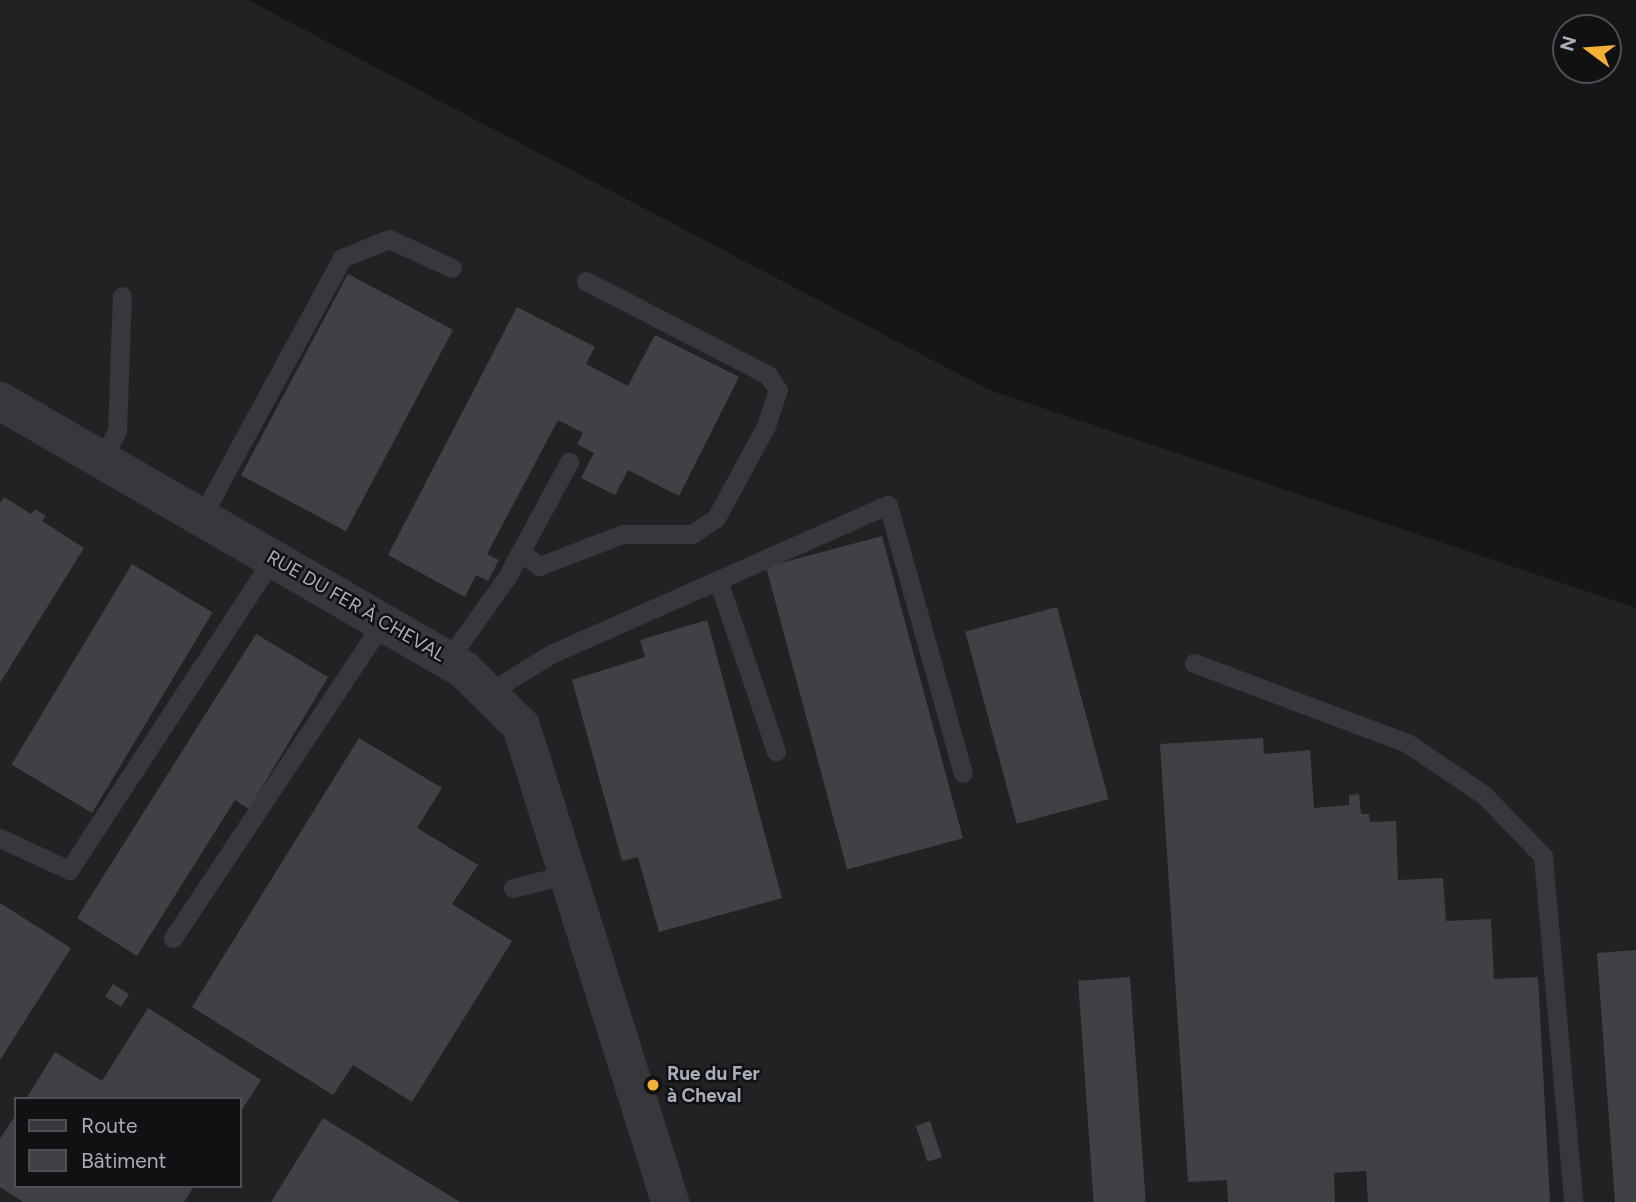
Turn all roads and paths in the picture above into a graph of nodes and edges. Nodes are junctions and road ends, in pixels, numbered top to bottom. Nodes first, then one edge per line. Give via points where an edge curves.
1 (452, 268) dead end
2 (586, 281) dead end
3 (122, 296) dead end
4 (0, 401) edge
5 (102, 458) junction
6 (569, 462) dead end
7 (202, 516) junction
8 (520, 552) junction
9 (273, 558) junction
10 (718, 580) junction
11 (383, 622) junction
12 (448, 660) junction
13 (1194, 663) dead end
14 (488, 693) junction
15 (776, 751) dead end
16 (963, 773) dead end
17 (0, 838) edge
18 (568, 874) junction
19 (513, 888) dead end
20 (173, 938) dead end
21 (670, 1202) edge
22 (1573, 1202) edge

1 - 7 lane via 389,239 342,258
2 - 8 lane via 768,375 778,390 766,426 716,519 692,534 623,534 539,566
3 - 5 lane via 117,431
4 - 5 street, RUE DU FER À CHEVAL
5 - 7 street, RUE DU FER À CHEVAL
6 - 8 lane
7 - 9 street, RUE DU FER À CHEVAL
8 - 12 lane
9 - 11 street, RUE DU FER À CHEVAL
9 - 17 lane via 69,870
10 - 14 lane via 551,654
10 - 15 lane
10 - 16 lane via 887,505
11 - 12 street, RUE DU FER À CHEVAL
11 - 20 lane
12 - 14 street, RUE DU FER À CHEVAL
13 - 22 lane via 1407,743 1483,794 1543,856
14 - 18 street, RUE DU FER À CHEVAL via 521,726
18 - 19 lane
18 - 21 street, RUE DU FER À CHEVAL

